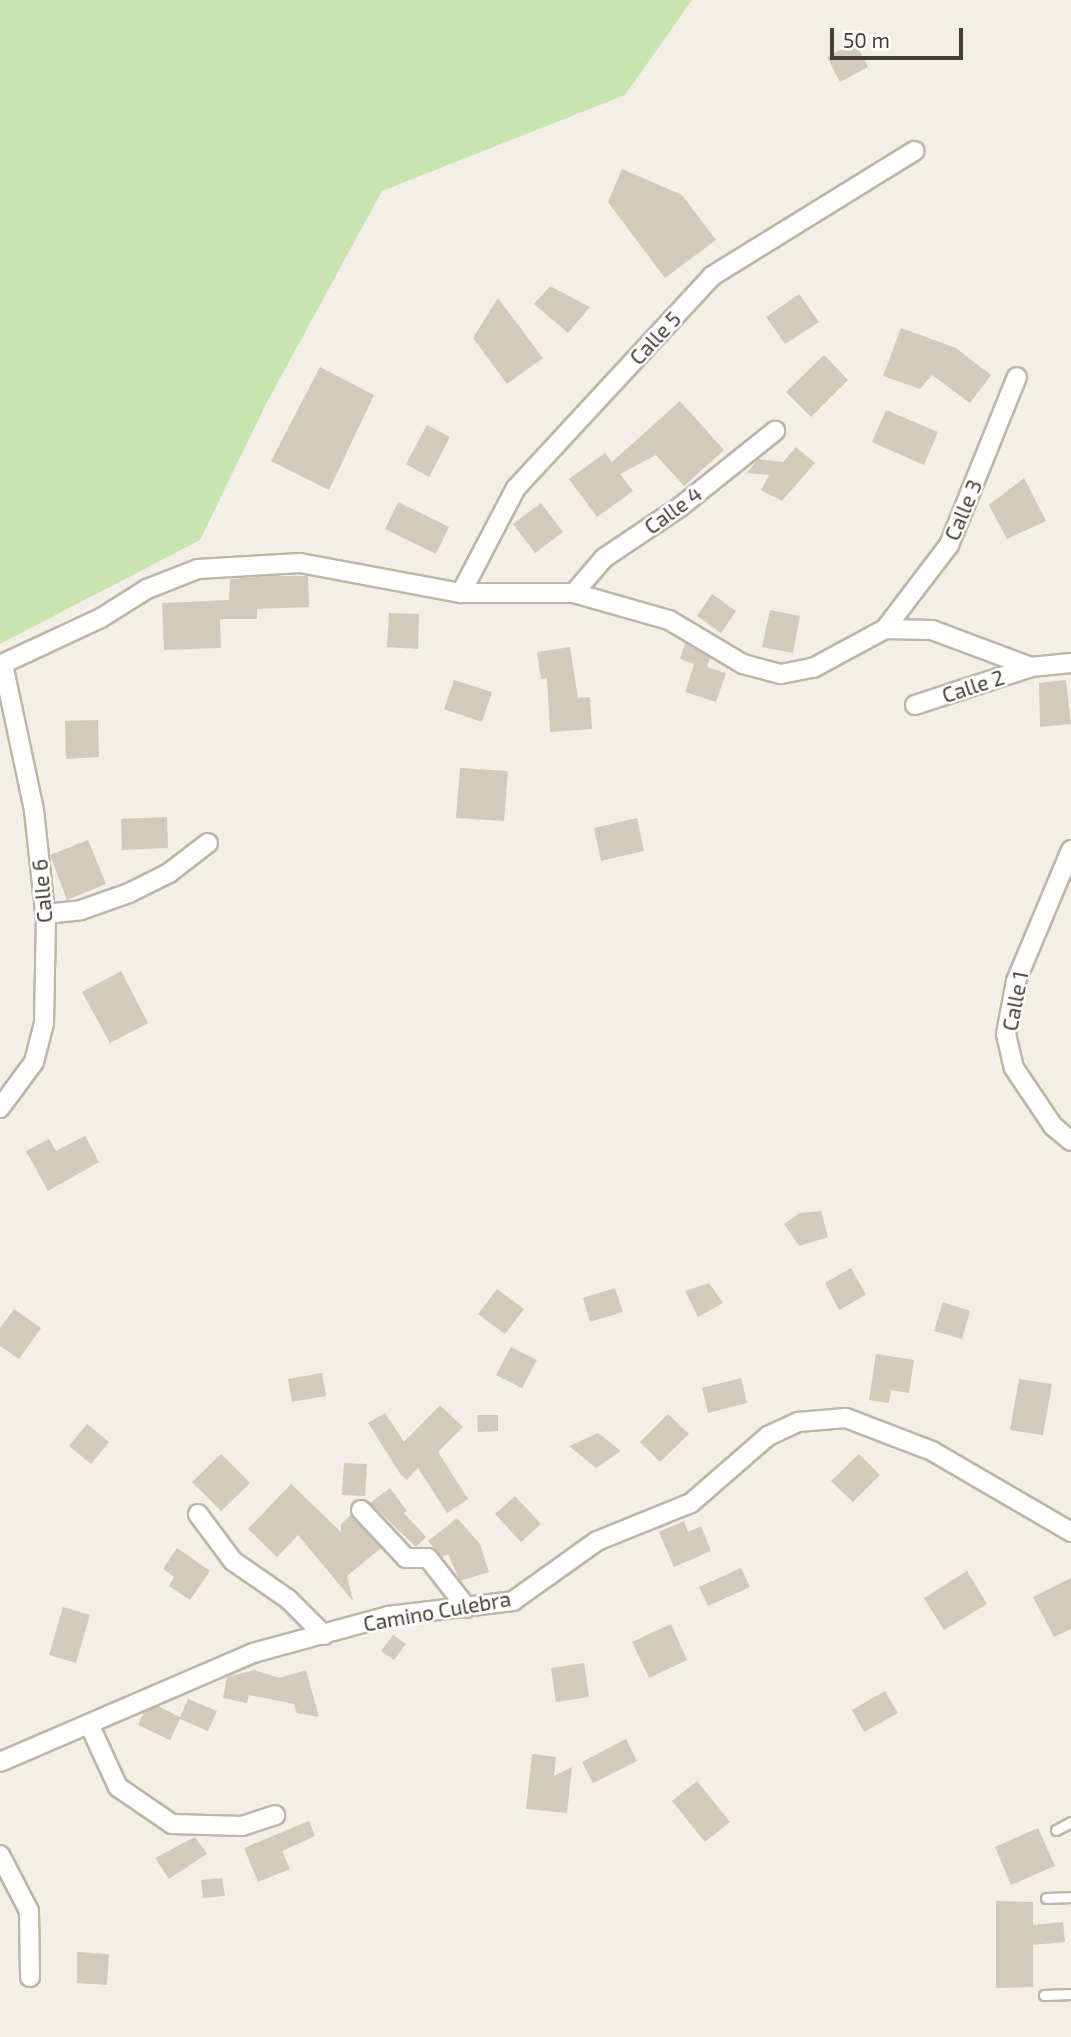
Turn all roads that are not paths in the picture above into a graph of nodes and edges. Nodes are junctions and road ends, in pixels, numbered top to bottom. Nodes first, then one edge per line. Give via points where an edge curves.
1 (914, 151) dead end
2 (1017, 377) dead end
3 (775, 431) dead end
4 (461, 593) junction
5 (575, 593) junction
6 (885, 629) junction
7 (1071, 663) edge
8 (1, 665) edge
9 (1031, 667) junction
10 (915, 705) dead end
11 (208, 843) dead end
12 (1071, 850) edge
13 (45, 914) junction
14 (3, 1102) edge
15 (1071, 1141) edge
16 (361, 1510) dead end
17 (198, 1514) dead end
18 (1071, 1532) edge
19 (467, 1608) junction
20 (324, 1635) junction
21 (89, 1724) junction
22 (0, 1762) edge
23 (275, 1815) dead end
24 (1071, 1822) edge
25 (1056, 1830) dead end
26 (0, 1855) edge
27 (1071, 1897) edge
28 (1046, 1898) dead end
29 (30, 1977) dead end
30 (1071, 1994) edge
31 (1044, 1995) dead end

1 - 4 street, Calle 5 via 712,276 516,488
2 - 6 street, Calle 3 via 949,545
3 - 5 street, Calle 4 via 680,507 604,558
4 - 5 street
4 - 8 street via 300,563 198,569 147,589 101,618
5 - 6 street via 669,620 743,664 781,674 813,668
6 - 9 street via 932,630
7 - 9 street
8 - 13 street, Calle 6 via 34,810
9 - 10 street, Calle 2
11 - 13 street via 169,873 129,893 81,911
12 - 15 street, Calle 1 via 1016,981 1006,1034 1014,1068 1053,1126
13 - 14 street, Calle 6 via 44,1023 34,1062
16 - 19 street via 405,1558 428,1559
17 - 20 street via 233,1560 288,1599
18 - 19 street, Camino Culebra via 932,1451 846,1418 798,1422 768,1436 691,1503 597,1541 513,1601
19 - 20 street, Camino Culebra via 388,1616
20 - 21 street, Camino Culebra via 253,1653
21 - 22 street, Camino Culebra
21 - 23 street via 118,1787 172,1824 242,1826
24 - 25 lane
26 - 29 street via 29,1911
27 - 28 lane
30 - 31 lane

